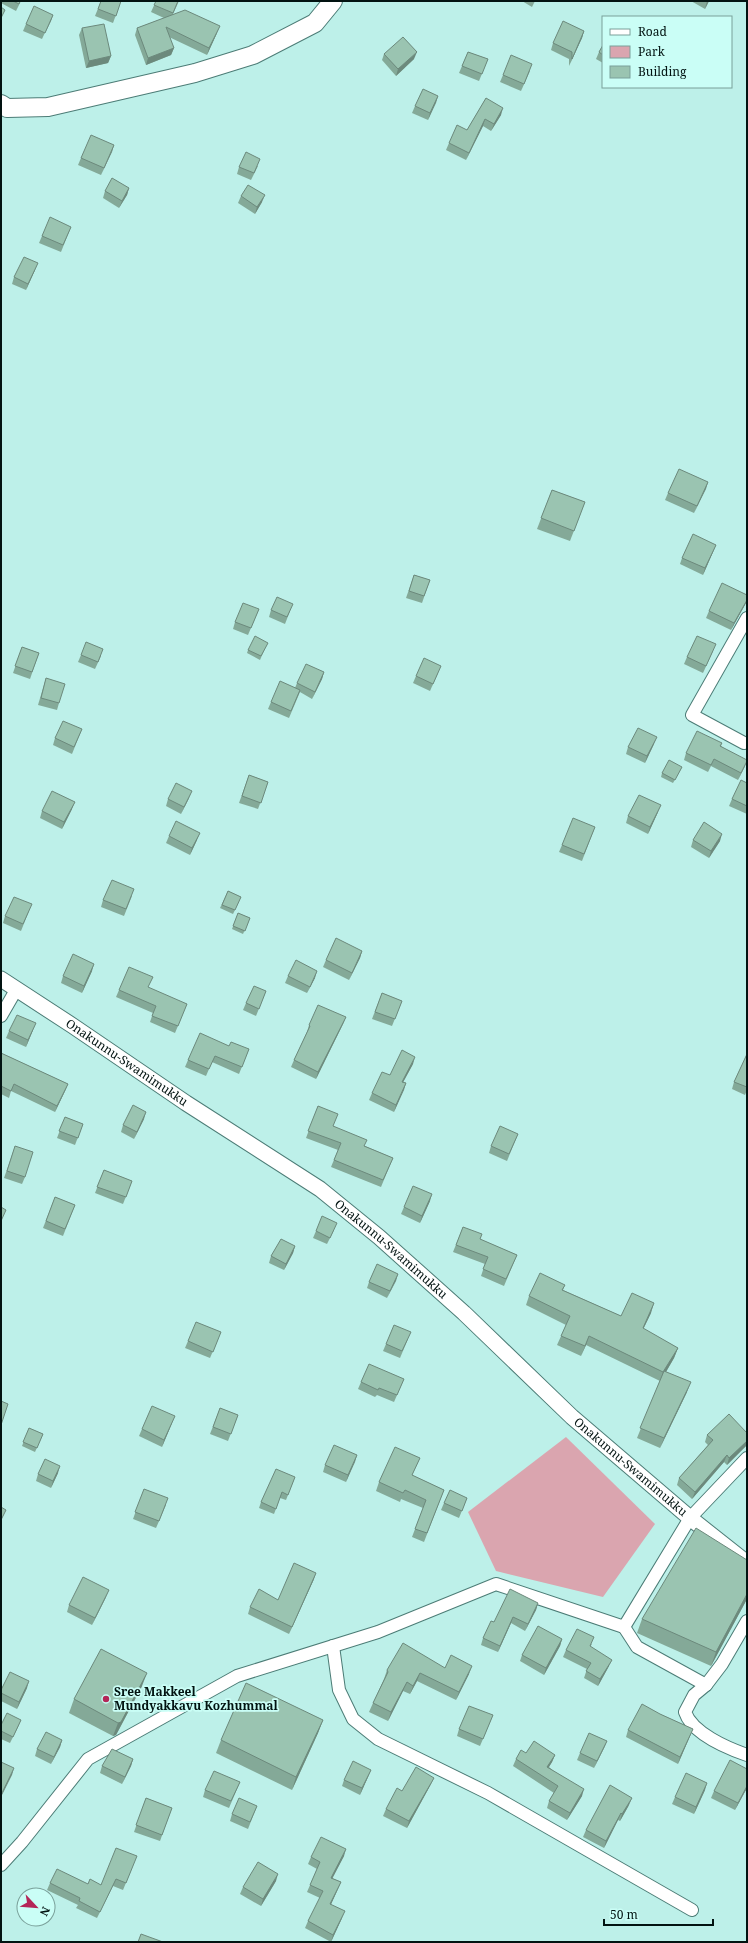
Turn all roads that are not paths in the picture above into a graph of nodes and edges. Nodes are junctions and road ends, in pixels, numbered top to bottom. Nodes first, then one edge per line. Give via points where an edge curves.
1 (333, 1) edge
2 (1, 104) edge
3 (747, 618) edge
4 (744, 744) dead end
5 (1, 979) edge
6 (16, 990) junction
7 (1, 1016) edge
8 (747, 1458) edge
9 (690, 1518) junction
10 (747, 1563) edge
11 (747, 1621) edge
12 (624, 1627) junction
13 (333, 1646) junction
14 (706, 1685) junction
15 (747, 1755) edge
16 (1, 1866) edge
17 (692, 1910) dead end

1 - 2 main road via 315,22 253,55 195,73 48,107 7,108
3 - 4 street via 692,715
5 - 6 street, Onakunnu-Swamimukku
6 - 7 street
6 - 9 street, Onakunnu-Swamimukku via 320,1189 453,1302 572,1417
8 - 9 street
9 - 10 street, Onakunnu-Swamimukku
9 - 12 street
11 - 14 street via 722,1664
12 - 13 street via 496,1584 378,1632
12 - 14 street via 637,1647
13 - 16 street via 237,1676 88,1759
13 - 17 street via 339,1690 353,1719 378,1739 488,1793
14 - 15 street via 694,1695 686,1712 688,1718 693,1726 729,1749

